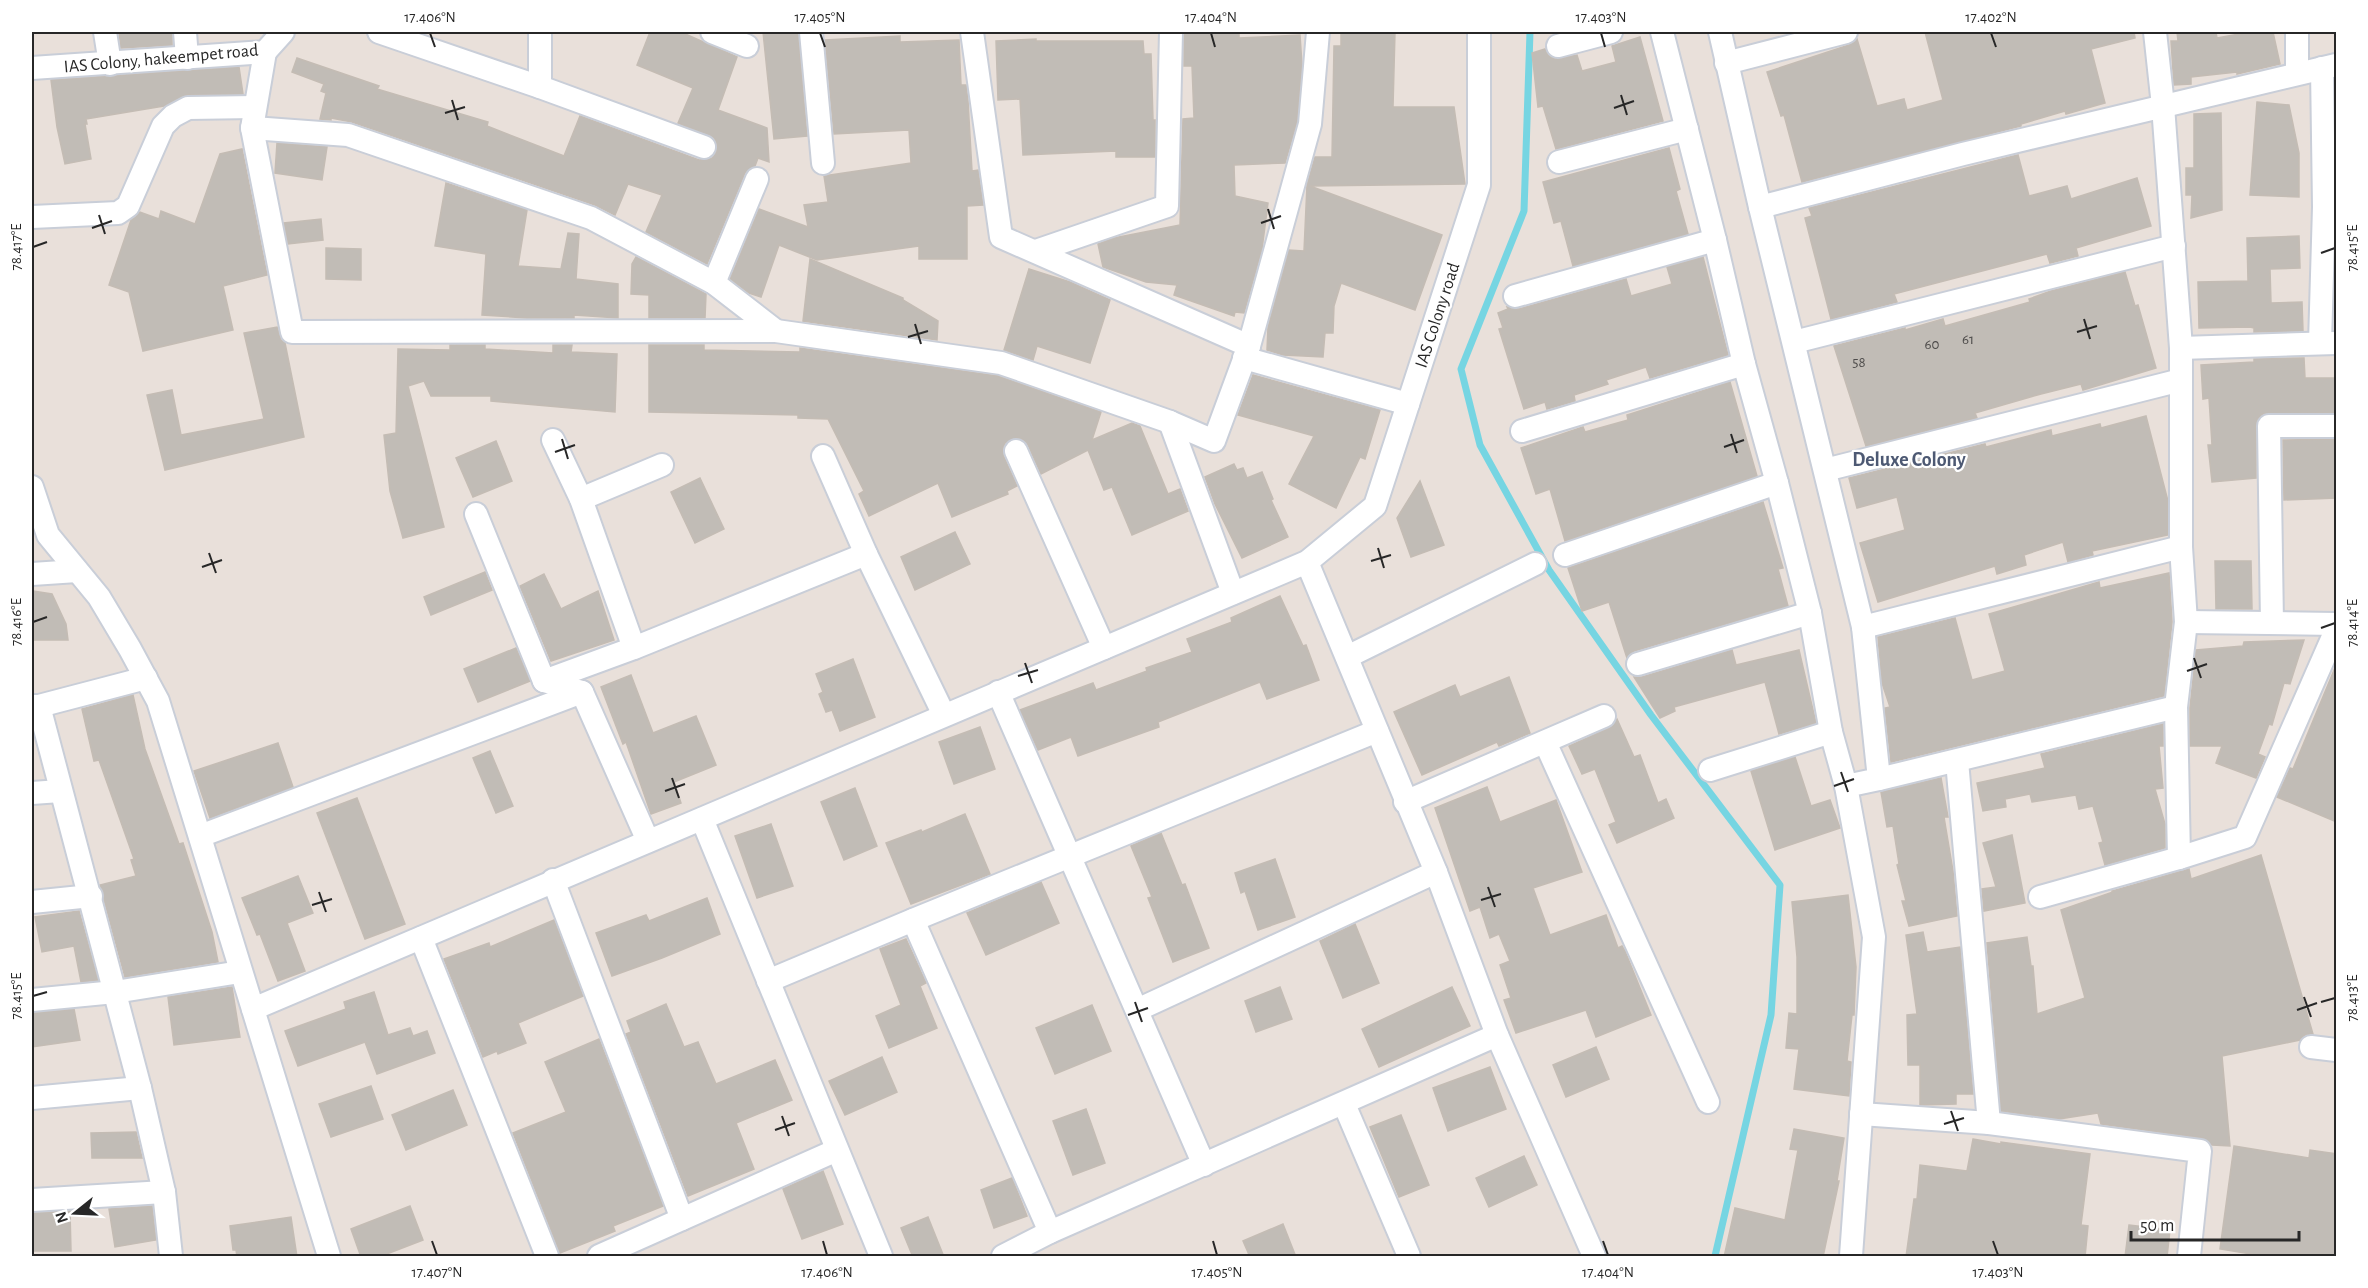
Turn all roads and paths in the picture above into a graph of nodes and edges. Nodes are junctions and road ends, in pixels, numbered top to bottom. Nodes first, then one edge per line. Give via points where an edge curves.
1 (105, 32) edge
2 (184, 32) edge
3 (283, 32) edge
4 (379, 32) edge
5 (540, 32) edge
6 (712, 32) edge
7 (811, 32) edge
8 (972, 32) edge
9 (1172, 32) edge
10 (1318, 32) edge
11 (1479, 32) edge
12 (1611, 32) edge
13 (1662, 32) edge
14 (1720, 32) edge
15 (1846, 32) edge
16 (2155, 32) edge
17 (2297, 32) edge
18 (747, 46) dead end
19 (1558, 46) dead end
20 (265, 52) junction
21 (187, 58) junction
22 (1726, 63) junction
23 (110, 64) junction
24 (2329, 66) edge
25 (32, 68) edge
26 (2297, 72) junction
27 (540, 87) junction
28 (2163, 106) junction
29 (253, 117) junction
30 (1686, 129) junction
31 (704, 147) dead end
32 (1559, 162) dead end
33 (823, 163) dead end
34 (757, 179) dead end
35 (2330, 206) edge
36 (1760, 207) junction
37 (32, 217) edge
38 (1715, 240) junction
39 (2174, 246) junction
40 (1036, 251) junction
41 (714, 283) junction
42 (1515, 296) dead end
43 (776, 331) junction
44 (1794, 342) junction
45 (2328, 343) edge
46 (2181, 348) junction
47 (1246, 352) junction
48 (1744, 364) junction
49 (2181, 380) junction
50 (1408, 404) junction
51 (1170, 422) junction
52 (2337, 426) edge
53 (1522, 431) dead end
54 (553, 440) dead end
55 (1016, 451) dead end
56 (823, 456) dead end
57 (662, 465) dead end
58 (1825, 470) junction
59 (1777, 483) junction
60 (32, 487) edge
61 (581, 499) junction
62 (476, 514) dead end
63 (2181, 547) junction
64 (866, 554) junction
65 (1565, 555) dead end
66 (1307, 562) junction
67 (1535, 564) dead end
68 (77, 571) junction
69 (32, 574) edge
70 (1233, 593) junction
71 (1810, 613) junction
72 (2186, 622) junction
73 (2272, 623) junction
74 (2337, 624) edge
75 (1863, 627) junction
76 (2337, 630) edge
77 (634, 648) junction
78 (1104, 648) junction
79 (1347, 657) junction
80 (1638, 664) dead end
81 (146, 678) junction
82 (544, 681) junction
83 (582, 692) junction
84 (998, 692) junction
85 (35, 706) edge
86 (2176, 707) junction
87 (944, 715) junction
88 (1604, 716) dead end
89 (1377, 731) junction
90 (1831, 732) junction
91 (1545, 742) junction
92 (1957, 761) junction
93 (1710, 770) dead end
94 (1880, 779) junction
95 (1846, 786) junction
96 (60, 791) junction
97 (32, 793) edge
98 (1405, 802) junction
99 (702, 819) junction
100 (200, 836) junction
101 (648, 841) junction
102 (1070, 856) junction
103 (2179, 858) junction
104 (1436, 872) junction
105 (553, 880) junction
106 (91, 896) junction
107 (2040, 897) dead end
108 (32, 902) edge
109 (913, 920) junction
110 (421, 938) junction
111 (240, 972) junction
112 (768, 981) junction
113 (115, 993) junction
114 (32, 1000) edge
115 (253, 1009) junction
116 (1137, 1010) junction
117 (1497, 1035) junction
118 (2311, 1047) dead end
119 (2337, 1050) edge
120 (140, 1088) junction
121 (32, 1098) edge
122 (1708, 1102) dead end
123 (1344, 1104) junction
124 (1861, 1114) junction
125 (1989, 1123) junction
126 (837, 1150) junction
127 (1204, 1165) junction
128 (164, 1192) junction
129 (32, 1200) edge
130 (682, 1220) junction
131 (1050, 1232) junction
132 (171, 1257) edge
133 (329, 1257) edge
134 (547, 1257) edge
135 (599, 1257) edge
136 (881, 1257) edge
137 (1003, 1257) edge
138 (1410, 1257) edge
139 (1594, 1257) edge
140 (1851, 1257) edge
141 (2189, 1257) edge

1 - 23 street
2 - 21 street
3 - 20 street, IAS Colony, hakeempet road
4 - 27 street
5 - 27 street
6 - 18 street
7 - 33 street
8 - 40 street via 1000,237
9 - 40 street via 1167,206
10 - 47 street via 1310,124
11 - 50 street, IAS Colony road via 1479,185
12 - 19 street
13 - 30 street
14 - 22 street
15 - 22 street
16 - 28 street
17 - 26 street
20 - 21 street, IAS Colony, hakeempet road
20 - 29 street
21 - 23 street, IAS Colony, hakeempet road
22 - 36 street
23 - 25 street, IAS Colony, hakeempet road
24 - 26 street
24 - 35 street
26 - 28 street
27 - 31 street
28 - 36 street
28 - 39 street
29 - 37 street via 188,108 163,126 128,206 118,213
29 - 41 street via 348,135 591,218
29 - 43 street via 292,332
30 - 32 street
30 - 38 street
34 - 41 street
35 - 45 street
36 - 44 street
38 - 42 street
38 - 48 street
39 - 44 street
39 - 46 street
40 - 47 street
41 - 43 street
43 - 51 street via 1001,363
44 - 58 street
45 - 46 street
46 - 49 street
47 - 50 street
47 - 51 street via 1214,441
48 - 53 street
48 - 59 street
49 - 58 street
49 - 63 street
50 - 66 street, IAS Colony road via 1375,506
51 - 70 street
52 - 73 street via 2269,426
54 - 61 street
55 - 78 street
56 - 64 street
57 - 61 street
58 - 75 street
59 - 65 street
59 - 71 street
60 - 68 street via 48,535
61 - 77 street
62 - 82 street
63 - 72 street
63 - 75 street
64 - 77 street
64 - 87 street
66 - 70 street, IAS Colony road
66 - 79 street
67 - 79 street
68 - 69 street
68 - 81 street via 99,597
70 - 78 street, IAS Colony road
71 - 80 street
71 - 90 street
72 - 73 street
72 - 86 street
73 - 74 street
75 - 94 street
76 - 103 street via 2245,837
77 - 82 street
78 - 84 street, IAS Colony road
79 - 89 street
81 - 85 street
81 - 100 street via 158,701
82 - 83 street
83 - 100 street
83 - 101 street
84 - 87 street, IAS Colony road
84 - 102 street
85 - 96 street
86 - 92 street
86 - 103 street
87 - 99 street, IAS Colony road
88 - 91 street
89 - 98 street
89 - 102 street
90 - 93 street
90 - 95 street
91 - 98 street
91 - 122 street
92 - 94 street
92 - 125 street
94 - 95 street
95 - 124 street via 1874,937
96 - 97 street
96 - 106 street
98 - 104 street
99 - 101 street, IAS Colony road
99 - 112 street
100 - 111 street
101 - 105 street, IAS Colony road
102 - 109 street
102 - 116 street
103 - 107 street
104 - 116 street
104 - 117 street
105 - 110 street, IAS Colony road
105 - 130 street
106 - 108 street
106 - 113 street
109 - 112 street
109 - 131 street
110 - 115 street, IAS Colony road
110 - 134 street
111 - 113 street
111 - 115 street
112 - 126 street
113 - 114 street
113 - 120 street
115 - 133 street
116 - 127 street
117 - 123 street
117 - 139 street
118 - 119 street
120 - 121 street
120 - 128 street
123 - 127 street
123 - 138 street
124 - 125 street
124 - 140 street
125 - 141 street via 2200,1151
126 - 130 street
126 - 136 street
127 - 131 street
128 - 129 street
128 - 132 street
130 - 135 street
131 - 137 street

